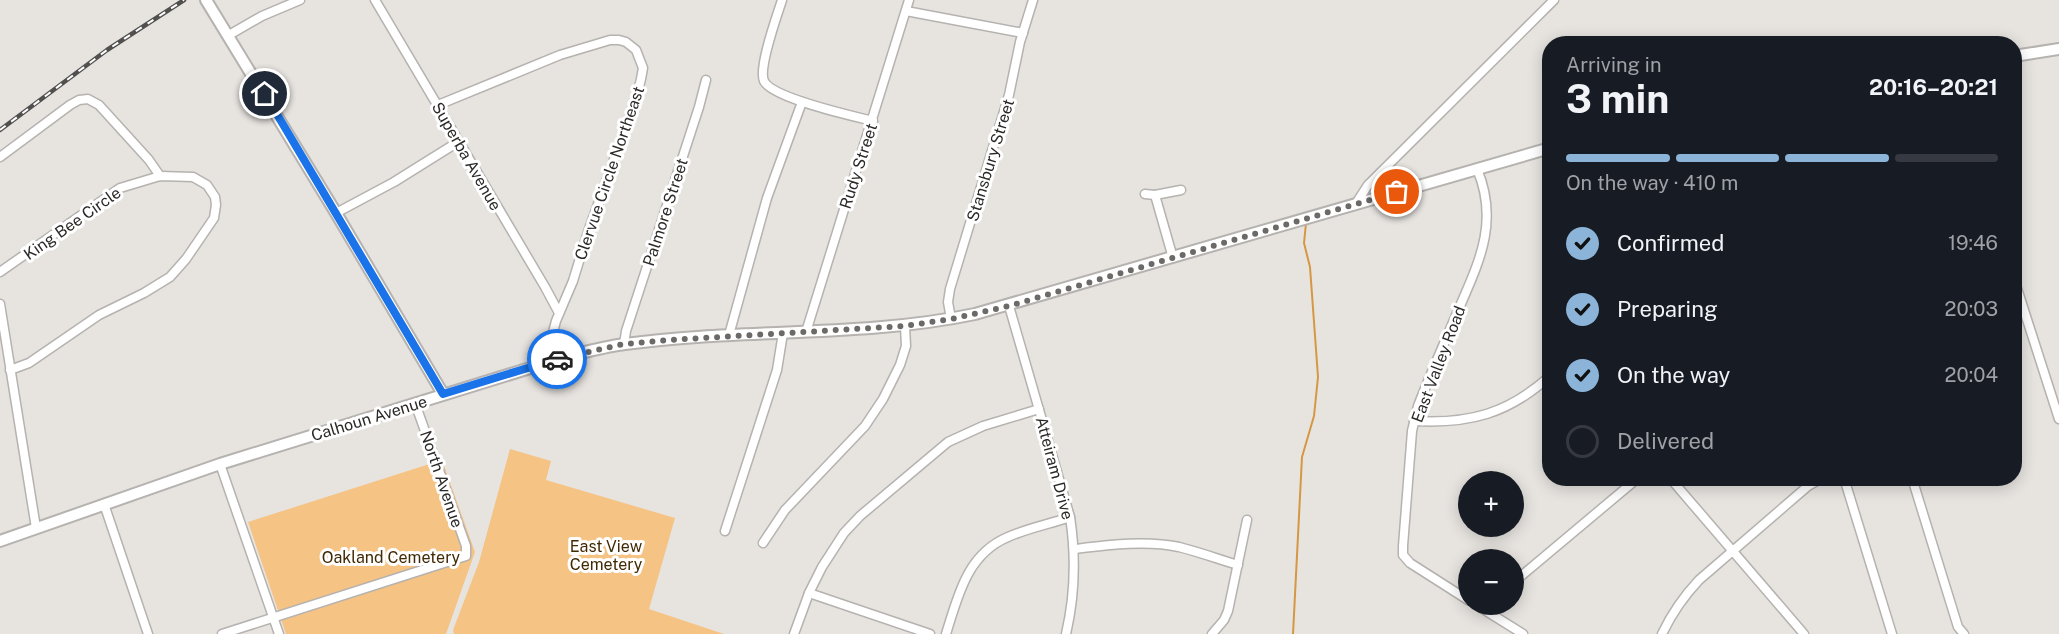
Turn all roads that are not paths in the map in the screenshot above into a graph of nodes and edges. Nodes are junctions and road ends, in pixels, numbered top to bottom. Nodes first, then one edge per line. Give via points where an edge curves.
1 (206, 0) edge
2 (300, 0) edge
3 (375, 0) edge
4 (782, 0) edge
5 (909, 0) edge
6 (1033, 0) edge
7 (1554, 0) edge
8 (906, 11) junction
9 (1023, 33) junction
10 (229, 35) junction
11 (2059, 49) edge
12 (2022, 55) edge
13 (705, 80) dead end
14 (802, 102) junction
15 (438, 105) junction
16 (873, 121) junction
17 (458, 142) junction
18 (1542, 150) edge
19 (0, 157) edge
20 (1478, 169) junction
21 (160, 176) junction
22 (1181, 190) dead end
23 (1145, 194) dead end
24 (1155, 195) junction
25 (1355, 205) junction
26 (336, 213) junction
27 (1173, 258) junction
28 (0, 272) edge
29 (0, 304) edge
30 (2022, 304) edge
31 (1009, 306) junction
32 (559, 313) junction
33 (951, 319) junction
34 (905, 326) junction
35 (806, 332) junction
36 (783, 333) junction
37 (729, 335) junction
38 (624, 344) junction
39 (545, 362) junction
40 (10, 370) junction
41 (1542, 383) edge
42 (443, 394) junction
43 (415, 403) junction
44 (1039, 409) junction
45 (2059, 419) edge
46 (1414, 421) junction
47 (220, 464) junction
48 (1628, 486) edge
49 (1677, 486) edge
50 (1808, 486) edge
51 (1846, 486) edge
52 (1914, 486) edge
53 (104, 504) junction
54 (1070, 517) junction
55 (1247, 520) dead end
56 (36, 528) junction
57 (724, 531) dead end
58 (0, 541) edge
59 (763, 543) dead end
60 (1075, 549) junction
61 (1733, 551) junction
62 (1238, 565) junction
63 (1524, 574) edge
64 (809, 593) junction
65 (1458, 594) edge
66 (1492, 615) edge
67 (274, 618) junction
68 (148, 634) edge
69 (222, 634) edge
70 (279, 634) edge
71 (794, 634) edge
72 (930, 634) edge
73 (946, 634) edge
74 (1066, 634) edge
75 (1212, 634) edge
76 (1522, 634) edge
77 (1662, 634) edge
78 (1804, 634) edge
79 (1892, 634) edge
80 (1964, 634) edge

1 - 10 street
2 - 10 street
3 - 15 street, Superba Avenue
4 - 14 street via 763,66 763,80 768,88
5 - 8 street, Rudy Street
6 - 9 street, Stansbury Street
7 - 25 street via 1368,185
8 - 9 street
8 - 16 street, Rudy Street
9 - 33 street, Stansbury Street via 1009,95 950,290
10 - 26 street
11 - 12 street
13 - 38 street, Palmore Street
14 - 16 street
14 - 37 street via 768,198
15 - 17 street, Superba Avenue
15 - 32 street, Clervue Circle Northeast via 595,44 619,40 636,50 643,68 637,95
16 - 35 street, Rudy Street
17 - 26 street
17 - 32 street, Superba Avenue
18 - 20 street, Calhoun Avenue
19 - 21 street via 70,105 88,99 99,105
20 - 25 street, Calhoun Avenue
20 - 46 street, East Valley Road via 1487,212 1482,253
21 - 28 street, King Bee Circle via 120,188
21 - 40 street, King Bee Circle via 193,177 207,185 215,197 214,218 186,259 153,288 99,315 29,363
22 - 24 street
23 - 24 street
24 - 27 street
25 - 27 street, Calhoun Avenue
26 - 42 street
27 - 31 street, Calhoun Avenue
29 - 40 street
30 - 45 street
31 - 33 street, Calhoun Avenue
31 - 44 street, Atteiram Drive
32 - 39 street, Clervue Circle Northeast
33 - 34 street, Calhoun Avenue
34 - 35 street, Calhoun Avenue
34 - 59 street via 906,346 883,399 865,426 785,510
35 - 36 street, Calhoun Avenue
36 - 37 street, Calhoun Avenue
36 - 57 street via 774,380
37 - 38 street, Calhoun Avenue
38 - 39 street, Calhoun Avenue
39 - 42 street, Calhoun Avenue
40 - 56 street
41 - 46 street via 1522,399 1492,413 1458,421
42 - 43 street, Calhoun Avenue
43 - 47 street, Calhoun Avenue
43 - 67 street, North Avenue via 466,555
44 - 54 street, Atteiram Drive
44 - 64 street via 973,430 948,442 920,464 844,532
46 - 65 street, East Valley Road via 1403,555
47 - 53 street, Calhoun Avenue
47 - 67 street
48 - 63 street
49 - 61 street
50 - 61 street
51 - 79 street
52 - 80 street via 1958,627
53 - 56 street, Calhoun Avenue
53 - 68 street
54 - 60 street, Atteiram Drive
54 - 73 street via 1008,537 982,554 966,576
55 - 62 street
56 - 58 street, Calhoun Avenue
60 - 62 street via 1162,545
60 - 74 street, Atteiram Drive
61 - 77 street via 1684,596
61 - 78 street
62 - 75 street via 1228,611
64 - 71 street
64 - 72 street
66 - 76 street
67 - 69 street
67 - 70 street

